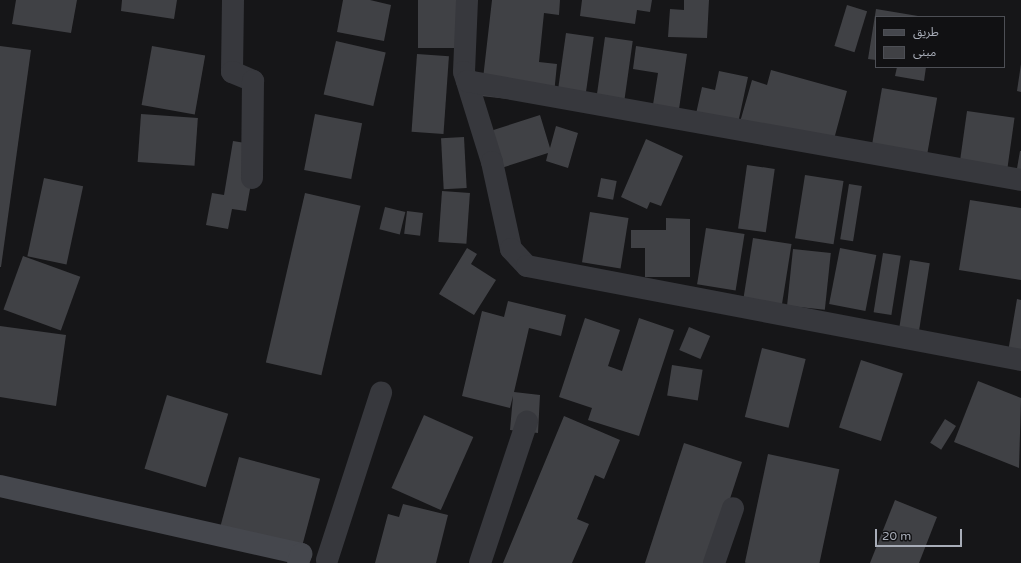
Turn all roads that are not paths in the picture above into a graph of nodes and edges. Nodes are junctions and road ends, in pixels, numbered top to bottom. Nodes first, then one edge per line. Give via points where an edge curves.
1 (233, 0) edge
2 (467, 0) edge
3 (467, 81) junction
4 (252, 178) dead end
5 (1021, 180) edge
6 (1021, 360) edge
7 (381, 393) dead end
8 (527, 422) dead end
9 (0, 486) edge
10 (733, 508) dead end
11 (300, 558) edge
12 (332, 562) edge
13 (480, 563) edge
14 (714, 563) edge

1 - 4 street via 232,72 253,81
2 - 3 street
3 - 5 street
3 - 6 street via 492,162 511,249 527,266
7 - 12 street
8 - 13 street
9 - 11 street
10 - 14 street
11 - 12 street

